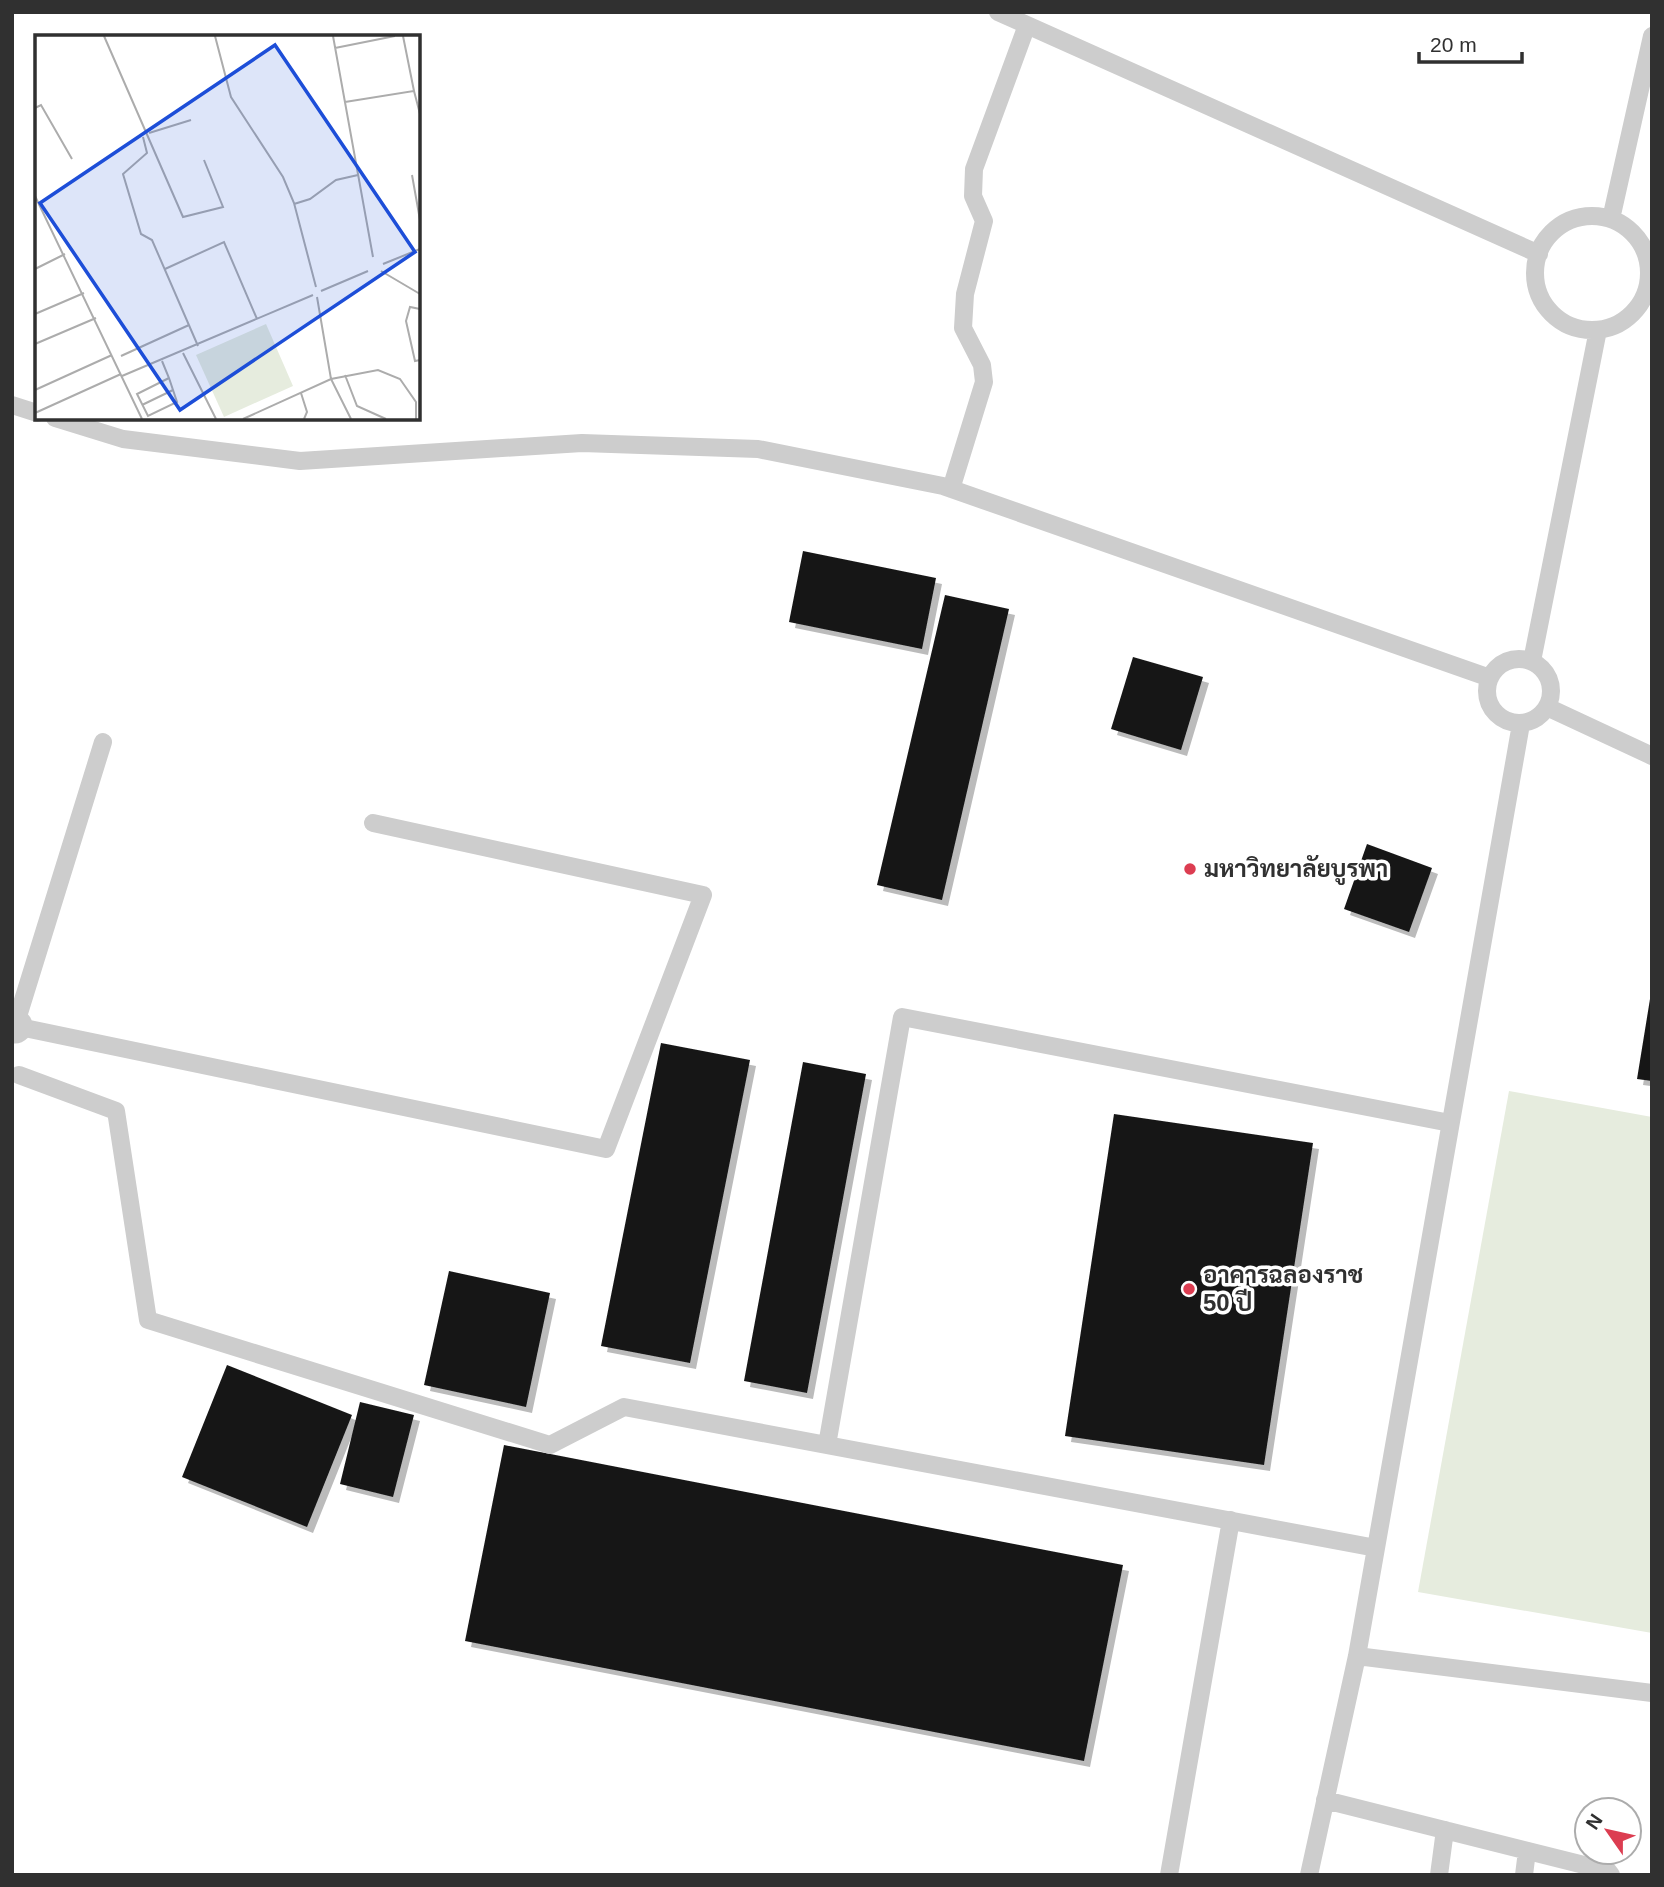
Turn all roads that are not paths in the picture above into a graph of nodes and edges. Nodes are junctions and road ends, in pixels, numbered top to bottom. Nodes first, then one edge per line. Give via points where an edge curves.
1 (998, 12) edge
2 (1027, 25) junction
3 (1652, 36) edge
4 (1611, 219) junction
5 (1539, 254) junction
6 (1649, 257) edge
7 (1598, 330) junction
8 (12, 405) edge
9 (35, 412) edge
10 (61, 420) edge
11 (951, 489) junction
12 (1532, 661) junction
13 (1490, 678) junction
14 (1548, 706) junction
15 (1521, 724) junction
16 (103, 742) dead end
17 (1652, 756) edge
18 (373, 823) dead end
19 (14, 1026) edge
20 (19, 1074) dead end
21 (1450, 1123) junction
22 (827, 1445) junction
23 (1231, 1520) junction
24 (1376, 1548) junction
25 (1357, 1656) junction
26 (1652, 1693) edge
27 (1325, 1800) junction
28 (1445, 1830) junction
29 (1527, 1851) junction
30 (1169, 1875) edge
31 (1309, 1875) edge
32 (1439, 1875) edge
33 (1524, 1875) edge
34 (1611, 1875) edge

1 - 2 lane
2 - 5 lane
2 - 11 lane via 974,169 973,196 984,221 965,294 963,328 982,365 984,382
3 - 4 lane
4 - 5 lane via 1576,218 1558,227
4 - 6 lane via 1630,230
5 - 7 lane via 1535,273 1538,293 1550,311 1565,324
6 - 7 lane via 1647,289 1638,306 1617,324
7 - 12 lane
8 - 9 lane
10 - 11 lane via 123,439 300,461 582,443 758,449
11 - 13 lane
12 - 13 lane via 1508,661
12 - 14 lane via 1551,685
13 - 15 lane via 1487,698 1492,709 1499,717
14 - 15 lane via 1541,715
14 - 17 lane
15 - 21 lane
16 - 19 lane
18 - 19 lane via 703,895 606,1149
20 - 22 lane via 116,1111 148,1320 550,1445 624,1407
21 - 22 lane via 902,1017
21 - 24 lane
22 - 23 lane
23 - 24 lane
23 - 30 lane
24 - 25 lane
25 - 26 lane
25 - 27 lane
27 - 28 lane
27 - 31 lane
28 - 29 lane
28 - 32 lane
29 - 33 lane
29 - 34 lane

